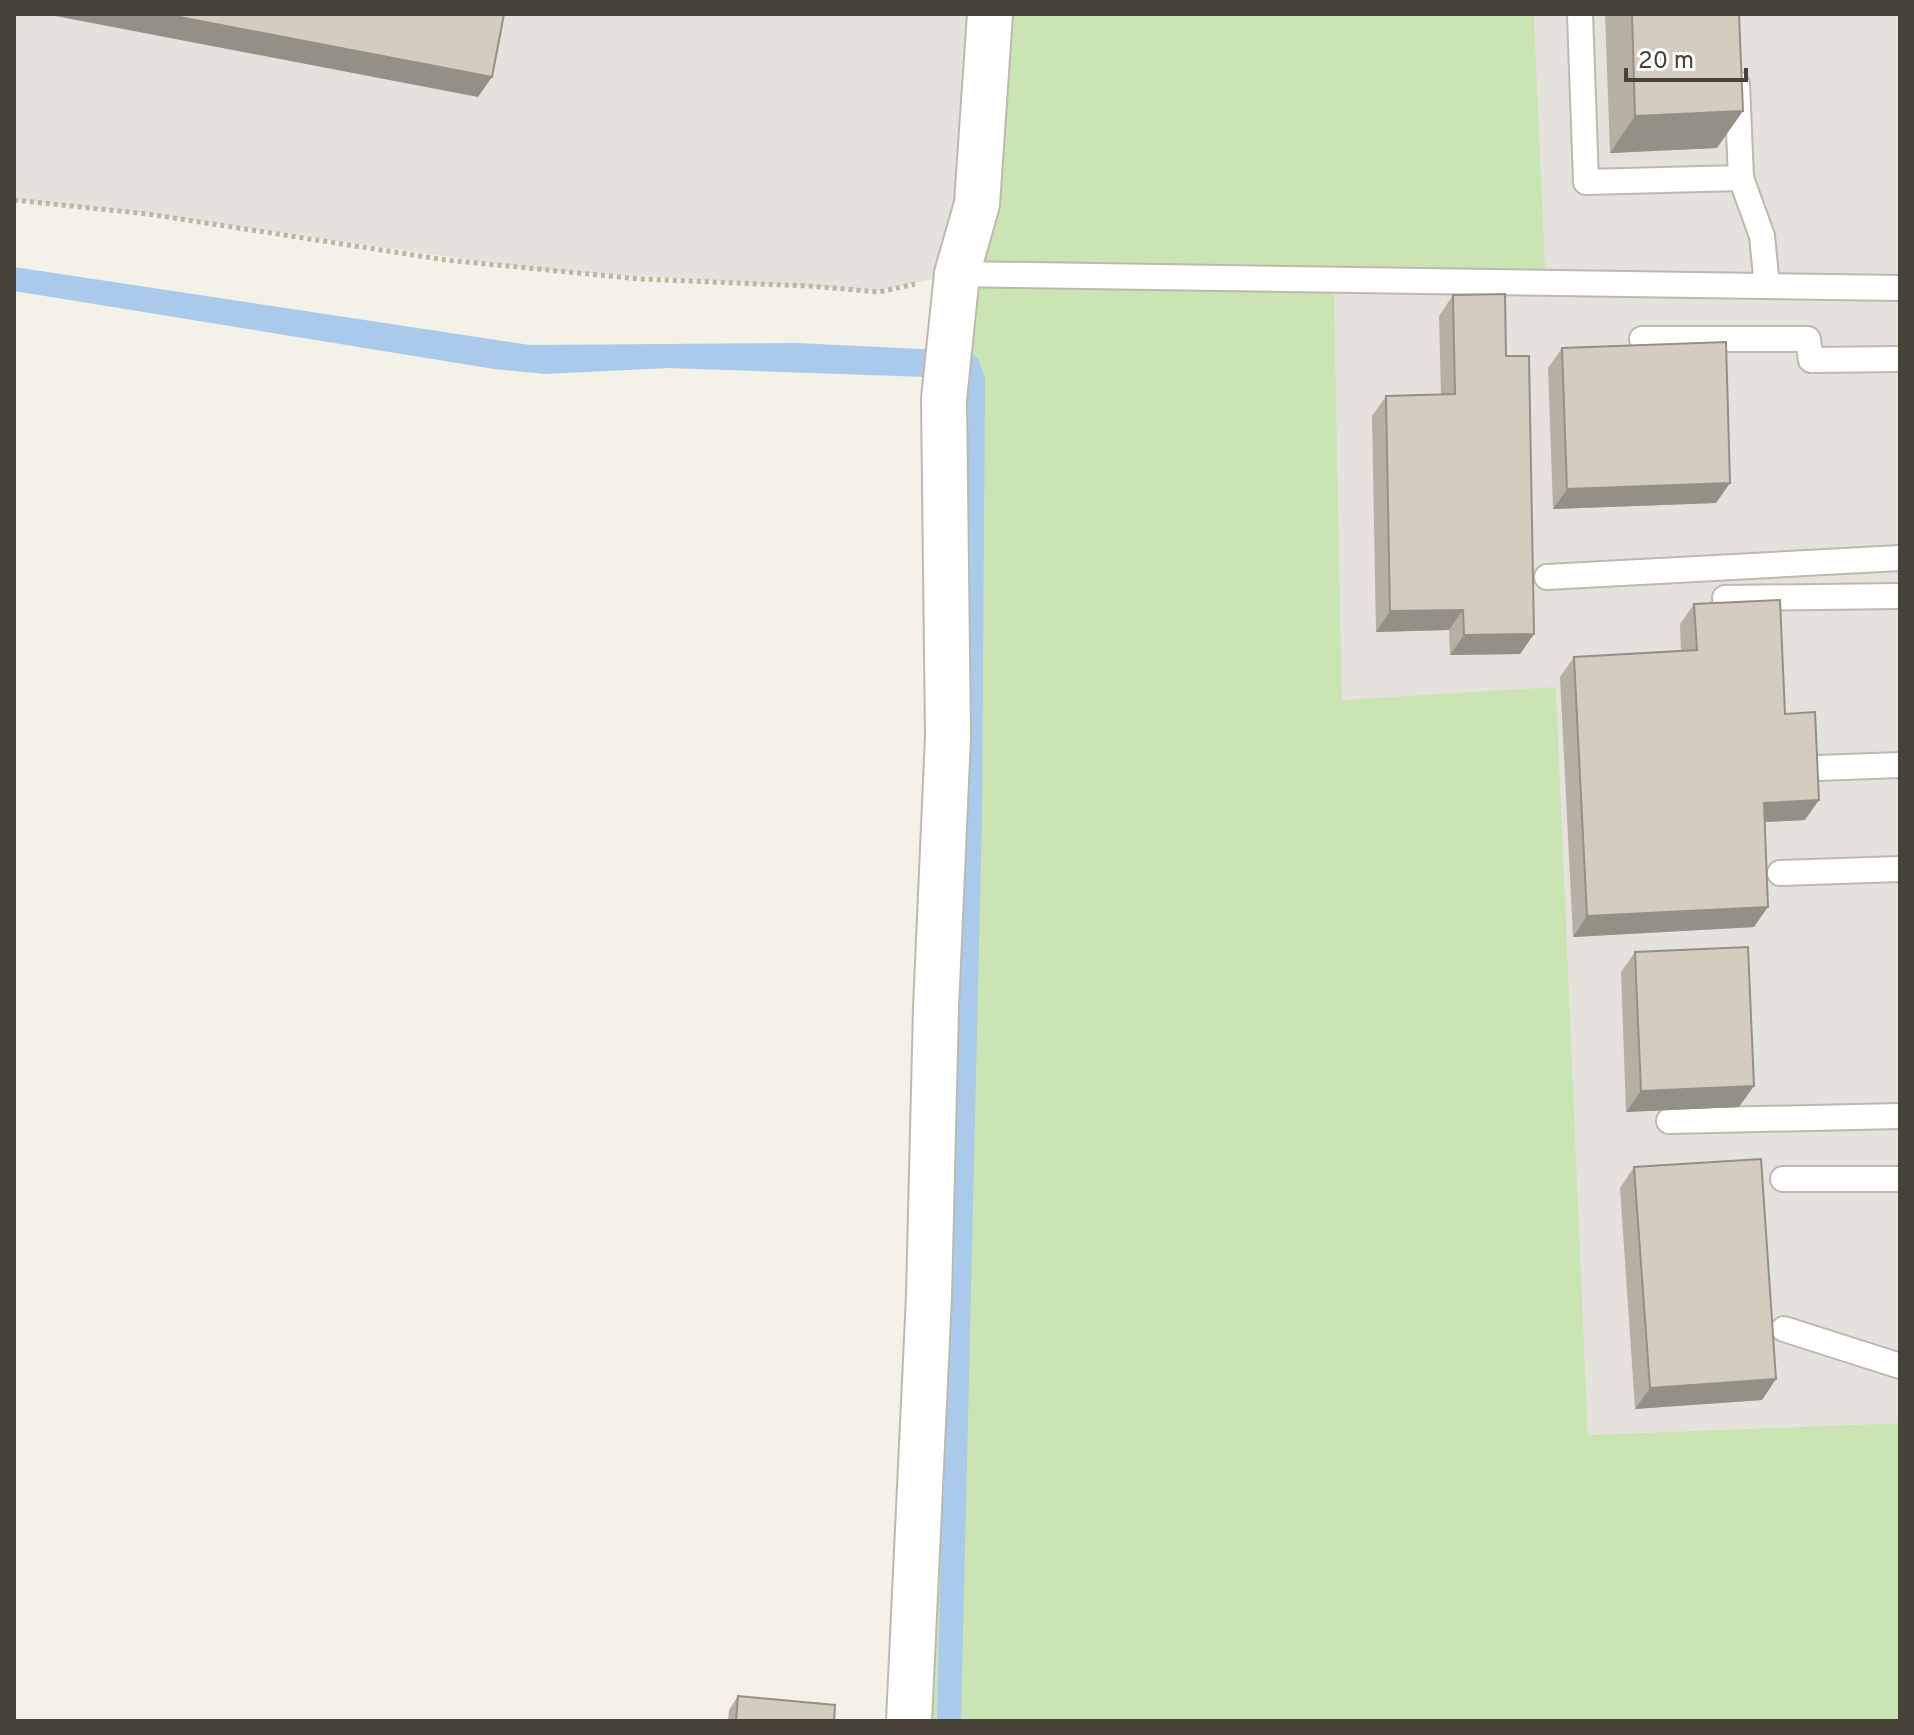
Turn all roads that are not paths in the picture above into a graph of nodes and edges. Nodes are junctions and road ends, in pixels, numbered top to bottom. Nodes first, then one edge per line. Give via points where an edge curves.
1 (990, 14) edge
2 (1580, 14) edge
3 (1735, 59) edge
4 (1741, 178) junction
5 (957, 274) junction
6 (1767, 286) junction
7 (1900, 288) edge
8 (1642, 339) dead end
9 (1900, 359) edge
10 (1900, 558) edge
11 (1547, 577) dead end
12 (1900, 596) edge
13 (1725, 598) dead end
14 (1900, 765) edge
15 (1817, 768) edge
16 (1900, 869) edge
17 (1780, 873) dead end
18 (1900, 1116) edge
19 (1669, 1121) edge
20 (1783, 1179) dead end
21 (1900, 1179) edge
22 (1784, 1329) dead end
23 (1900, 1366) edge
24 (909, 1721) edge

1 - 5 street via 977,204
2 - 4 lane via 1586,182
3 - 4 lane
4 - 6 lane via 1762,236
5 - 6 lane
5 - 24 street via 944,399 948,736
6 - 7 lane
8 - 9 lane via 1808,339 1811,360
10 - 11 lane
12 - 13 lane
14 - 15 lane
16 - 17 lane
18 - 19 lane
20 - 21 lane
22 - 23 lane

